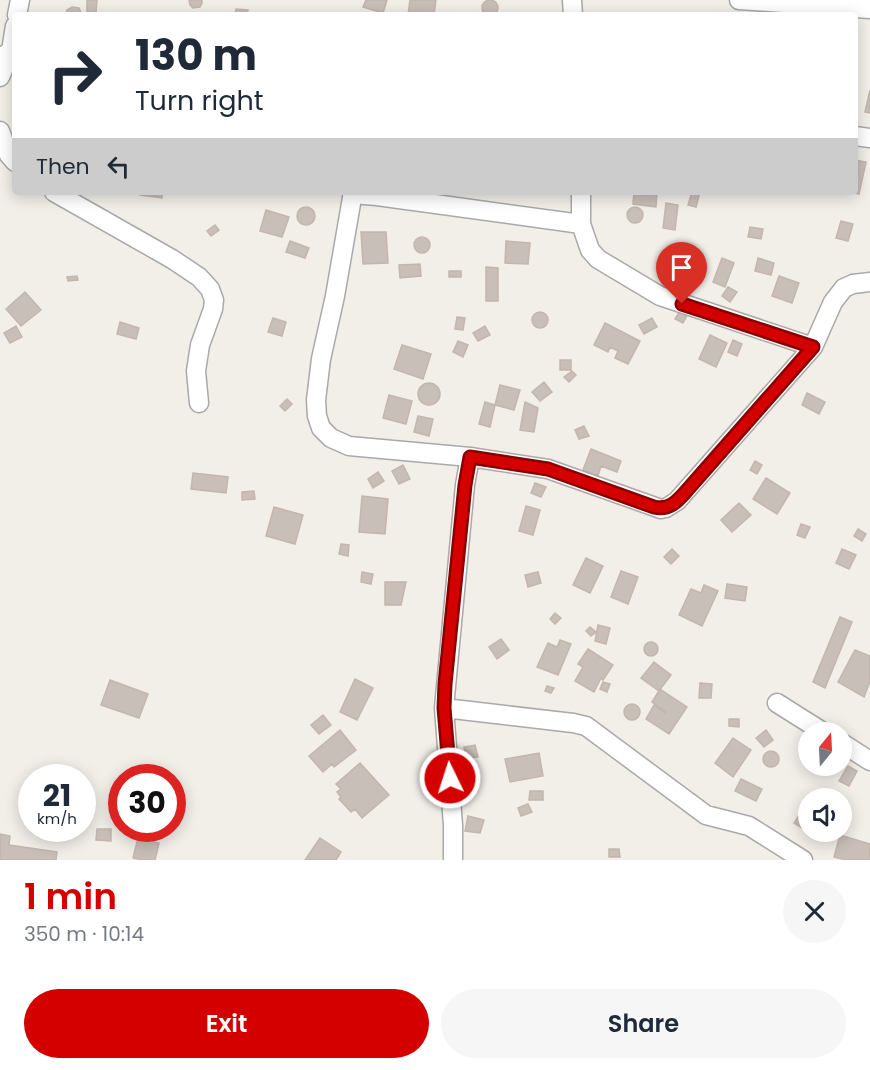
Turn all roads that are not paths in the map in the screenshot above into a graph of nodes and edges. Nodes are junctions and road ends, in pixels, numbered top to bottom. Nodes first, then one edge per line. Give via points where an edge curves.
1 (739, 0) edge
2 (870, 9) edge
3 (9, 54) edge
4 (0, 77) edge
5 (0, 131) edge
6 (12, 158) edge
7 (59, 195) edge
8 (354, 195) edge
9 (371, 195) edge
10 (581, 195) edge
11 (581, 224) junction
12 (870, 282) edge
13 (813, 347) junction
14 (200, 403) dead end
15 (470, 457) junction
16 (777, 703) dead end
17 (444, 708) junction
18 (807, 722) edge
19 (852, 749) edge
20 (870, 761) edge
21 (453, 860) edge
22 (803, 860) edge

1 - 2 street
3 - 4 street
5 - 6 street
7 - 14 street via 172,259 210,289 213,309 200,345 196,371
8 - 15 street via 321,359 316,400 321,428 349,446
9 - 11 street
10 - 11 street
11 - 13 street via 590,250 598,259 660,296
12 - 13 street via 844,288 833,302
13 - 15 street via 689,488 666,508 548,469
15 - 17 street
16 - 18 street
17 - 21 street
17 - 22 street via 586,726 706,815 749,826
19 - 20 street

